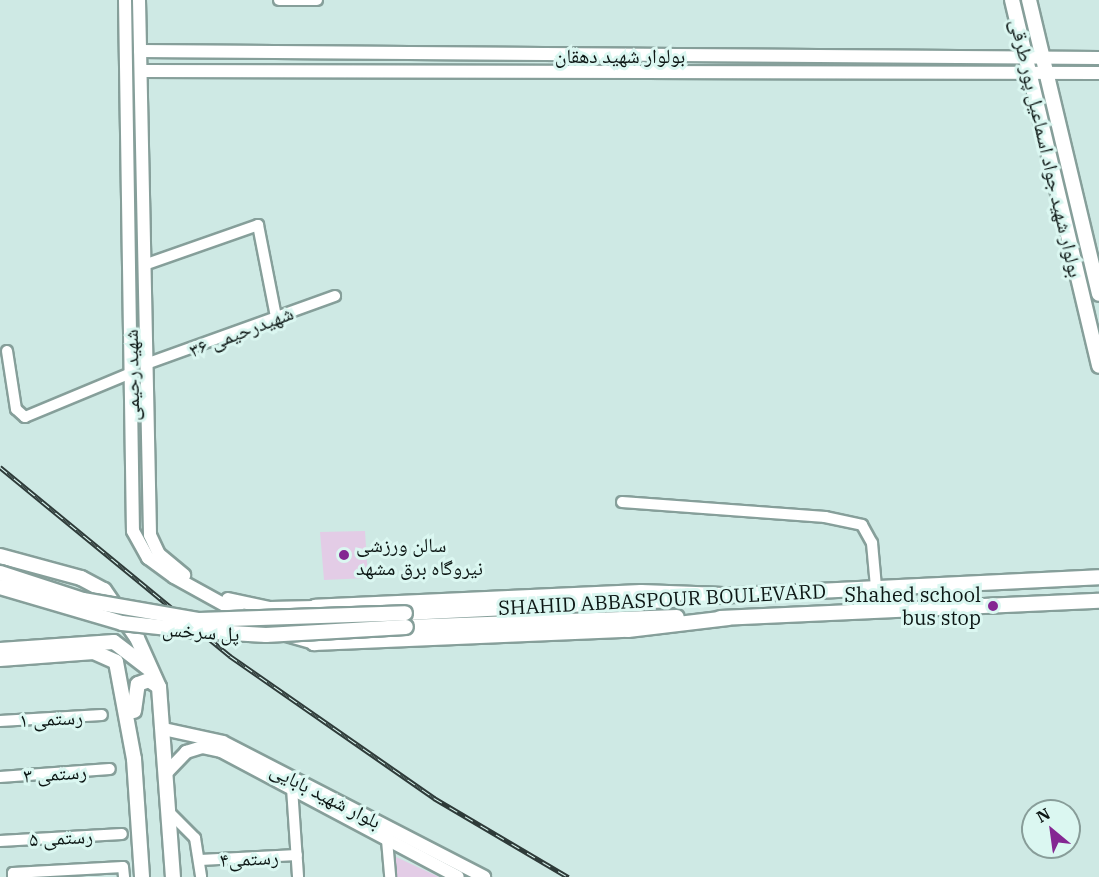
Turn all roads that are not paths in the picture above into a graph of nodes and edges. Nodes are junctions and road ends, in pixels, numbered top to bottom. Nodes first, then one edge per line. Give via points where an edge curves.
1 (125, 0) edge
2 (139, 0) edge
3 (279, 0) edge
4 (292, 0) edge
5 (317, 0) edge
6 (1012, 0) edge
7 (1029, 0) edge
8 (140, 51) junction
9 (1026, 58) junction
10 (1041, 58) junction
11 (1099, 58) edge
12 (141, 71) junction
13 (1099, 73) edge
14 (1046, 74) junction
15 (1030, 75) junction
16 (144, 265) junction
17 (1099, 294) edge
18 (335, 296) dead end
19 (276, 317) junction
20 (7, 351) dead end
21 (147, 364) junction
22 (1099, 366) edge
23 (131, 373) junction
24 (132, 432) junction
25 (148, 433) junction
26 (622, 502) dead end
27 (0, 556) edge
28 (1099, 570) edge
29 (0, 573) edge
30 (1099, 577) edge
31 (1084, 578) junction
32 (876, 586) junction
33 (0, 587) edge
34 (723, 595) junction
35 (1099, 601) edge
36 (315, 607) junction
37 (728, 618) junction
38 (405, 620) junction
39 (314, 643) junction
40 (0, 650) edge
41 (0, 659) edge
42 (152, 672) junction
43 (159, 687) junction
44 (102, 715) dead end
45 (0, 721) edge
46 (164, 729) junction
47 (135, 759) junction
48 (110, 769) dead end
49 (167, 772) junction
50 (0, 777) edge
51 (292, 788) junction
52 (169, 812) junction
53 (122, 834) dead end
54 (387, 840) junction
55 (0, 841) edge
56 (297, 855) junction
57 (200, 860) junction
58 (124, 872) edge
59 (13, 877) edge
60 (142, 877) edge
61 (173, 877) edge
62 (201, 877) edge
63 (298, 877) edge
64 (390, 877) edge
65 (458, 877) edge
66 (484, 877) edge

1 - 23 street, شهید رحیمی
2 - 8 street, شهید رحیمی
3 - 4 street
4 - 5 street
6 - 9 main road, بولوار شهید جواد اسماعیل پور طرقی
7 - 10 main road, بولوار شهید جواد اسماعیل پور طرقی
8 - 9 street, بولوار شهید دهقان
8 - 12 street, شهید رحیمی
9 - 10 street, بولوار شهید دهقان
9 - 15 main road, بولوار شهید جواد اسماعیل پور طرقی
10 - 11 street, بولوار شهید دهقان
10 - 14 main road, بولوار شهید جواد اسماعیل پور طرقی
12 - 15 street, بولوار شهید دهقان
12 - 16 street, شهید رحیمی
13 - 14 street, بولوار شهید دهقان
14 - 15 street, بولوار شهید دهقان
14 - 17 main road, بولوار شهید جواد اسماعیل پور طرقی
15 - 22 main road, بولوار شهید جواد اسماعیل پور طرقی
16 - 19 street via 258,225
16 - 21 street, شهید رحیمی
18 - 19 street, شهیدرحیمی ۳۶
19 - 21 street, شهیدرحیمی ۳۶
20 - 23 street via 16,409 25,417
21 - 25 street, شهید رحیمی
23 - 24 street, شهید رحیمی
24 - 25 street
24 - 39 street, شهید رحیمی via 133,531 148,558 272,631
25 - 36 street, شهید رحیمی via 150,536 159,554 178,571 240,605
26 - 32 street via 825,517 862,525 872,543
27 - 42 main road via 81,578 104,590 137,638
28 - 31 main road
29 - 38 main road, پل سرخس, bridge via 123,609 199,620
30 - 31 main road, SHAHID ABBASPOUR BOULEVARD
31 - 32 main road, SHAHID ABBASPOUR BOULEVARD
32 - 34 main road, SHAHID ABBASPOUR BOULEVARD
33 - 38 main road, پل سرخس, bridge via 122,623 196,632 266,635
34 - 36 main road via 641,592
34 - 38 main road, SHAHID ABBASPOUR BOULEVARD
35 - 37 main road, SHAHID ABBASPOUR BOULEVARD
36 - 39 main road via 300,622 303,635
37 - 38 main road, SHAHID ABBASPOUR BOULEVARD
37 - 39 main road via 628,630
40 - 42 main road via 114,642
41 - 47 main road via 94,652 116,662
42 - 43 main road
43 - 46 main road
43 - 47 main road via 143,681 134,688
44 - 45 street, رستمی ۱
46 - 49 main road
46 - 66 street, بلوار شهید بابایی via 224,742
47 - 60 main road
48 - 50 street, رستمی ۳
49 - 51 street, بلوار شهید بابایی via 174,759 202,747
49 - 52 main road
51 - 54 street, بلوار شهید بابایی
51 - 56 street
52 - 57 street via 195,838
52 - 61 main road
53 - 55 street, رستمی ۵
54 - 64 street
54 - 65 street, بلوار شهید بابایی
56 - 57 street, رستمی۴
56 - 63 street
57 - 62 street
58 - 59 street via 13,873

